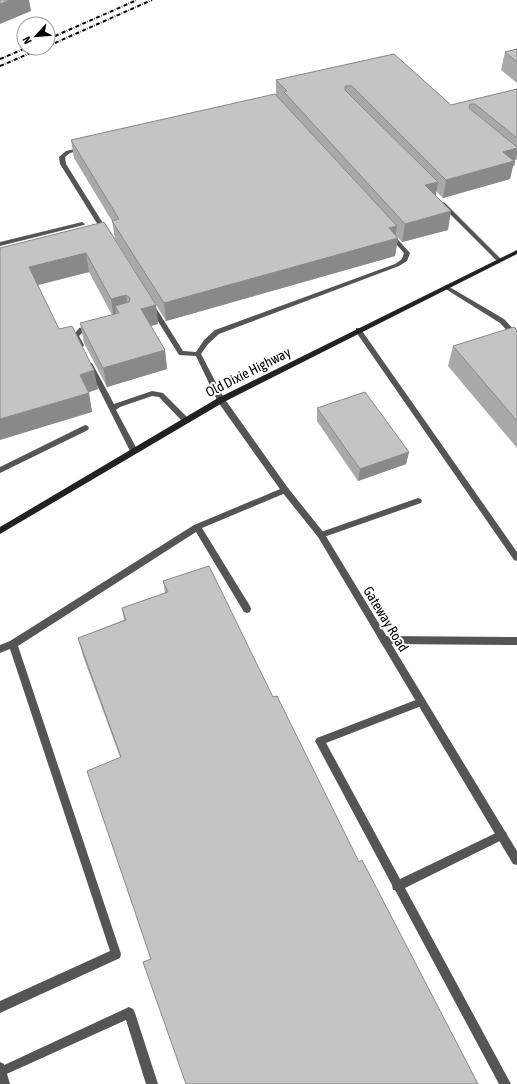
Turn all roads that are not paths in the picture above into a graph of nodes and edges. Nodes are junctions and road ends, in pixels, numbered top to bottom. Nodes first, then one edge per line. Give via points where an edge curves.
1 (440, 200) edge
2 (82, 224) dead end
3 (0, 244) edge
4 (517, 252) edge
5 (499, 260) junction
6 (446, 286) junction
7 (102, 325) edge
8 (358, 330) junction
9 (517, 337) edge
10 (198, 354) junction
11 (221, 400) junction
12 (113, 409) junction
13 (186, 420) junction
14 (85, 428) dead end
15 (134, 452) junction
16 (0, 470) edge
17 (285, 490) junction
18 (418, 501) dead end
19 (197, 527) junction
20 (0, 531) edge
21 (321, 535) junction
22 (517, 558) edge
23 (247, 609) dead end
24 (384, 640) junction
25 (517, 641) edge
26 (13, 644) junction
27 (0, 649) edge
28 (422, 702) junction
29 (502, 836) junction
30 (517, 860) edge
31 (397, 886) junction
32 (0, 1007) edge
33 (0, 1070) edge
34 (4, 1084) edge
35 (152, 1084) edge
36 (505, 1084) edge

1 - 5 street
2 - 3 street
4 - 5 street, Old Dixie Highway
5 - 6 street, Old Dixie Highway
6 - 8 street, Old Dixie Highway
6 - 9 street via 502,321
7 - 12 street via 81,330 76,336
8 - 11 street, Old Dixie Highway
8 - 22 street
10 - 10 street via 217,332 405,260 407,253 276,107 253,107 68,152 62,157 63,164 181,353
10 - 11 street, Gateway Road
11 - 13 street, Old Dixie Highway
11 - 17 street, Gateway Road
12 - 13 street via 117,405 152,393 161,395
12 - 15 street
13 - 15 street, Old Dixie Highway
14 - 16 street
15 - 20 street, Old Dixie Highway
17 - 19 street
17 - 21 street, Gateway Road
18 - 21 street
19 - 23 street
19 - 26 street
21 - 24 street, Gateway Road
24 - 25 street
24 - 28 street, Gateway Road
26 - 27 street
26 - 32 street via 116,954
28 - 29 street, Gateway Road
28 - 31 street via 320,740
29 - 30 street, Gateway Road
29 - 31 street
31 - 36 street
33 - 34 street
33 - 35 street via 129,1013

